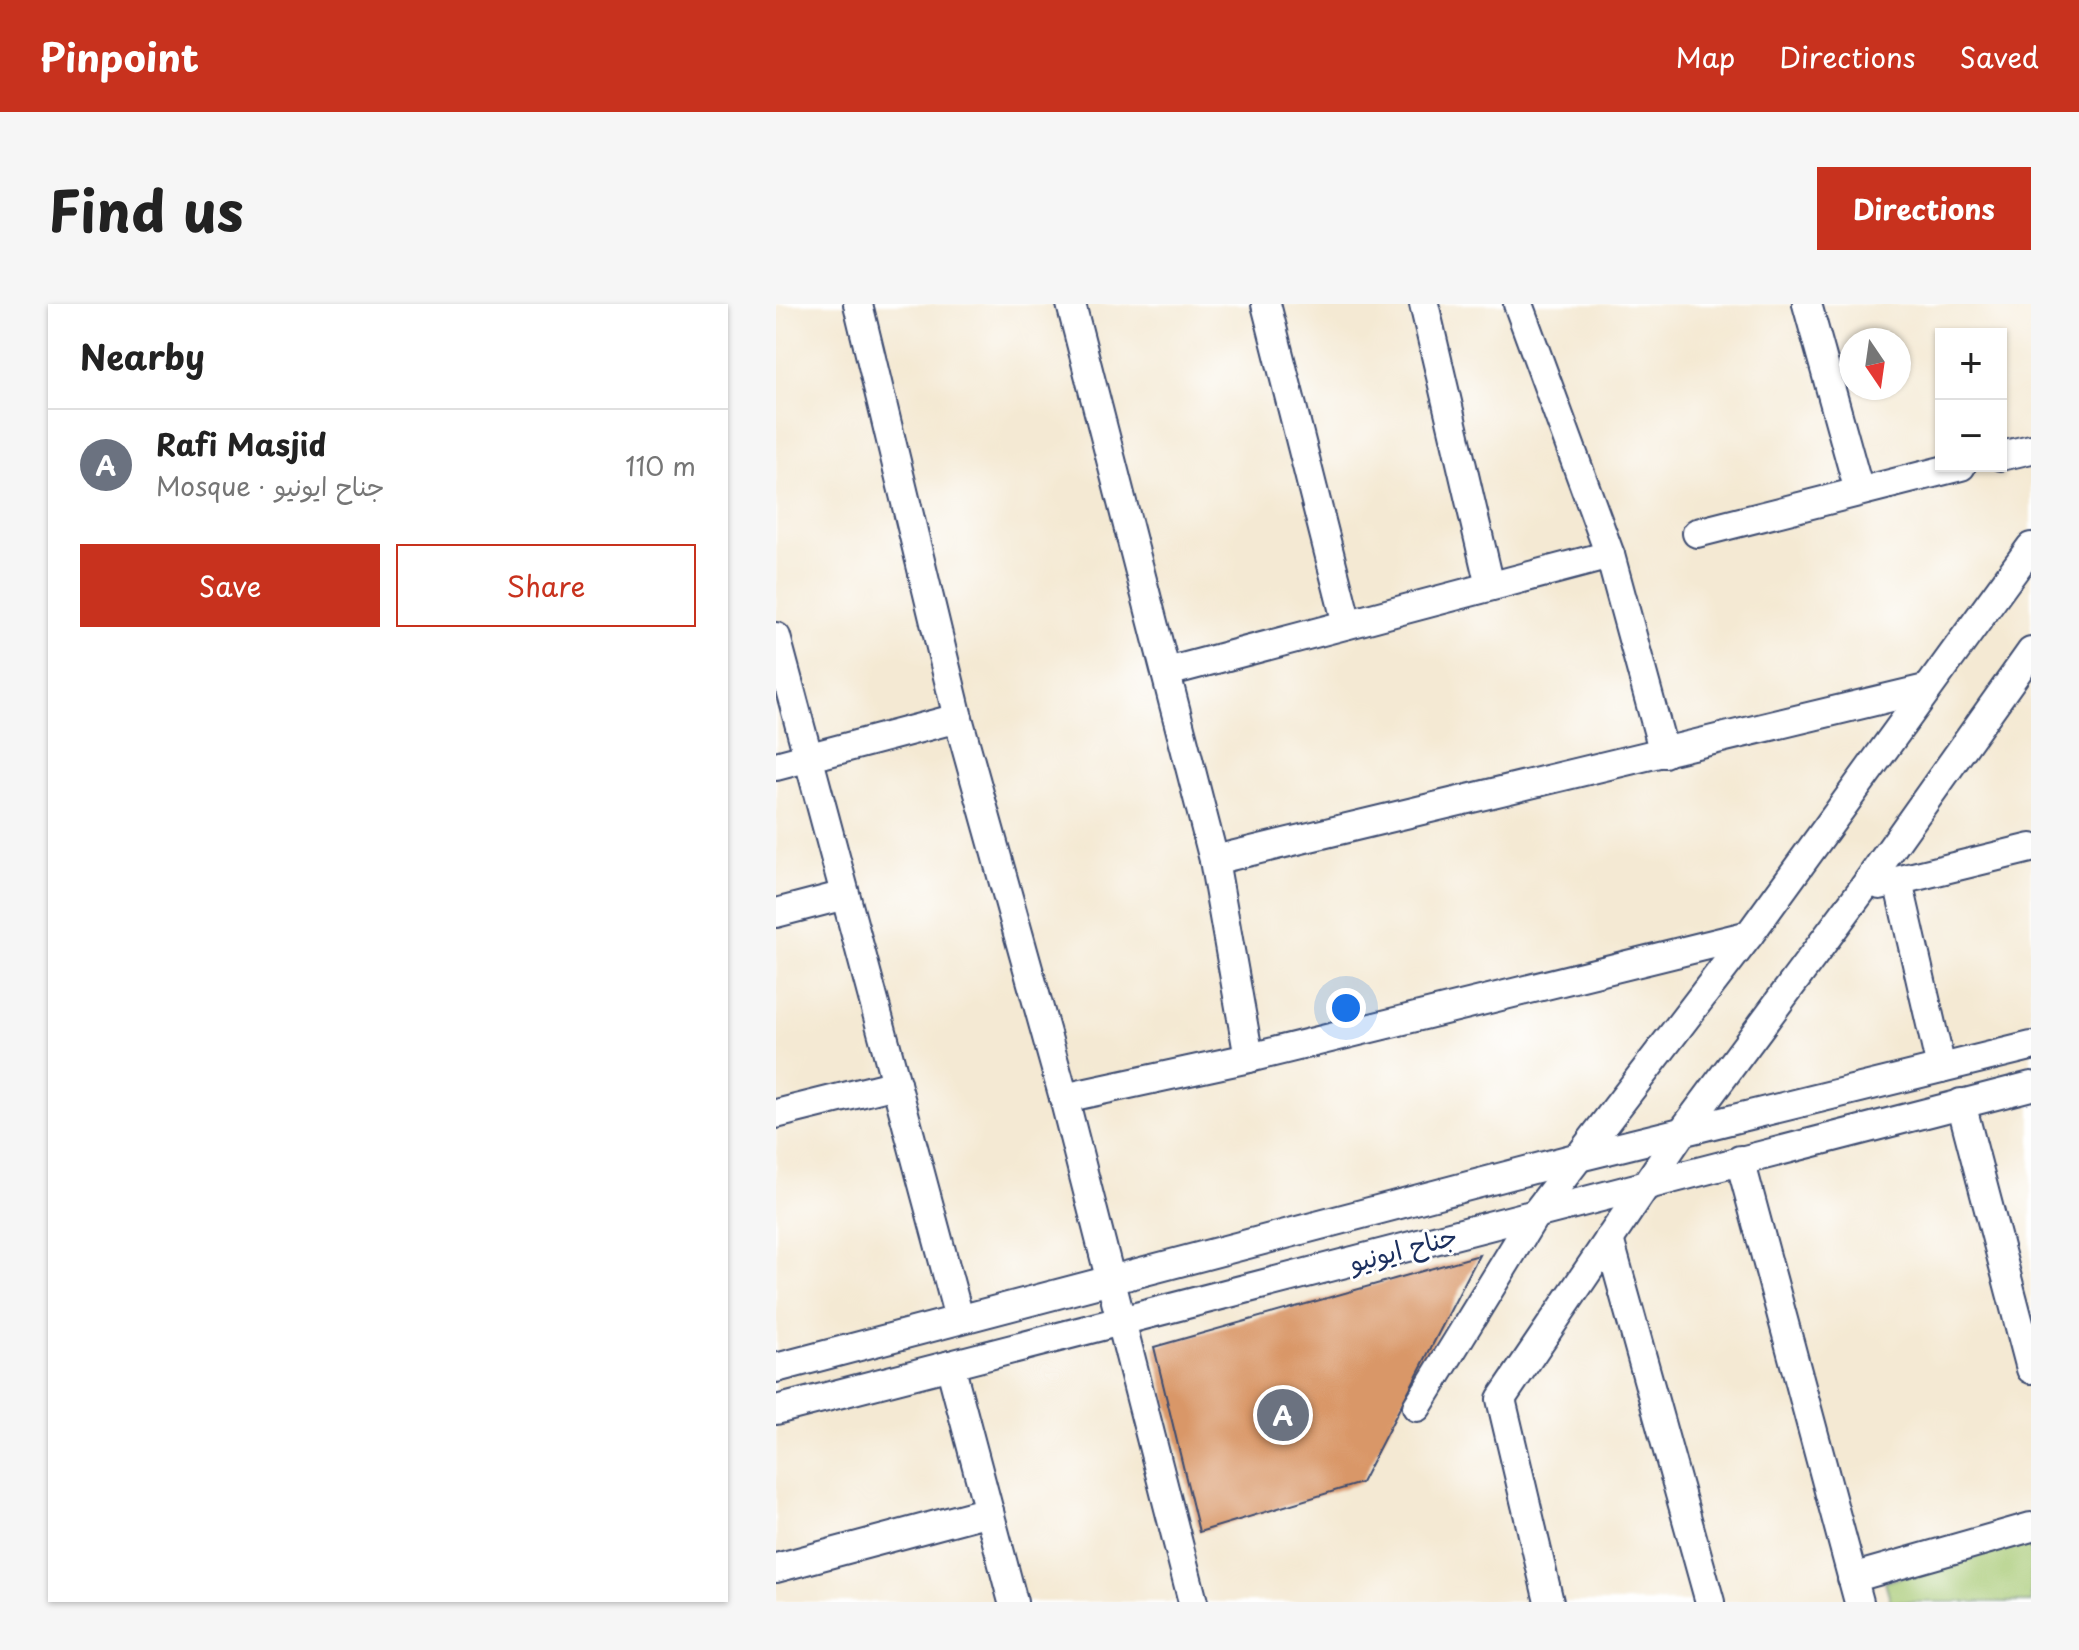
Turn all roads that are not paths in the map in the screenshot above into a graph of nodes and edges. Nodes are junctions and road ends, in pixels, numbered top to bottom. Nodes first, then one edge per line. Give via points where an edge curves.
1 (858, 304) edge
2 (1071, 304) edge
3 (1266, 304) edge
4 (1424, 304) edge
5 (1518, 304) edge
6 (1807, 304) edge
7 (2031, 449) edge
8 (2007, 455) edge
9 (1937, 472) edge
10 (1859, 491) junction
11 (1697, 533) dead end
12 (2031, 547) edge
13 (1610, 555) junction
14 (1490, 586) junction
15 (1347, 624) junction
16 (776, 637) edge
17 (2031, 652) edge
18 (1167, 672) junction
19 (1925, 689) junction
20 (958, 718) junction
21 (1664, 753) junction
22 (807, 758) junction
23 (776, 766) edge
24 (2031, 848) edge
25 (1214, 860) junction
26 (1898, 881) junction
27 (1862, 890) junction
28 (845, 895) junction
29 (776, 913) edge
30 (1749, 935) junction
31 (2031, 1046) edge
32 (1249, 1058) junction
33 (1941, 1068) junction
34 (896, 1084) junction
35 (2031, 1086) edge
36 (1064, 1098) junction
37 (1961, 1103) junction
38 (776, 1114) edge
39 (1682, 1132) junction
40 (1575, 1158) junction
41 (1740, 1160) junction
42 (1646, 1184) junction
43 (1536, 1213) junction
44 (1609, 1239) junction
45 (1110, 1278) junction
46 (2021, 1293) edge
47 (959, 1318) junction
48 (1120, 1318) junction
49 (950, 1365) junction
50 (776, 1368) edge
51 (2031, 1369) edge
52 (1417, 1407) dead end
53 (776, 1410) edge
54 (989, 1511) junction
55 (2031, 1527) edge
56 (776, 1568) edge
57 (1856, 1590) edge
58 (1013, 1602) edge
59 (1193, 1602) edge
60 (1549, 1602) edge
61 (1710, 1602) edge

1 - 20 street
2 - 18 street
3 - 15 street
4 - 14 street
5 - 13 street
6 - 10 street
7 - 8 street
9 - 10 street
10 - 11 street
12 - 19 street
13 - 14 street
13 - 21 street
14 - 15 street
15 - 18 street
16 - 22 street
17 - 27 street
18 - 25 street
19 - 21 street
19 - 30 street
20 - 22 street
20 - 36 street
21 - 25 street
22 - 23 street
22 - 28 street
24 - 26 street
25 - 32 street
26 - 27 street
26 - 33 street
27 - 39 street
28 - 29 street
28 - 34 street
30 - 32 street
30 - 40 street
31 - 33 street, جناح ایونیو
32 - 36 street
33 - 39 street, جناح ایونیو
34 - 38 street
34 - 47 street
35 - 37 street, جناح ایونیو
36 - 45 street
37 - 41 street, جناح ایونیو
37 - 46 street
39 - 40 street, جناح ایونیو
39 - 42 street
40 - 43 street
40 - 45 street, جناح ایونیو
41 - 42 street, جناح ایونیو
41 - 57 street
42 - 43 street, جناح ایونیو
42 - 44 street
43 - 48 street, جناح ایونیو via 1182,1308
43 - 52 street
44 - 60 street via 1501,1399
44 - 61 street
45 - 47 street, جناح ایونیو
45 - 48 street
46 - 51 street
47 - 50 street, جناح ایونیو
48 - 49 street, جناح ایونیو
48 - 59 street
49 - 53 street, جناح ایونیو
49 - 54 street
54 - 56 street
54 - 58 street
55 - 57 street

